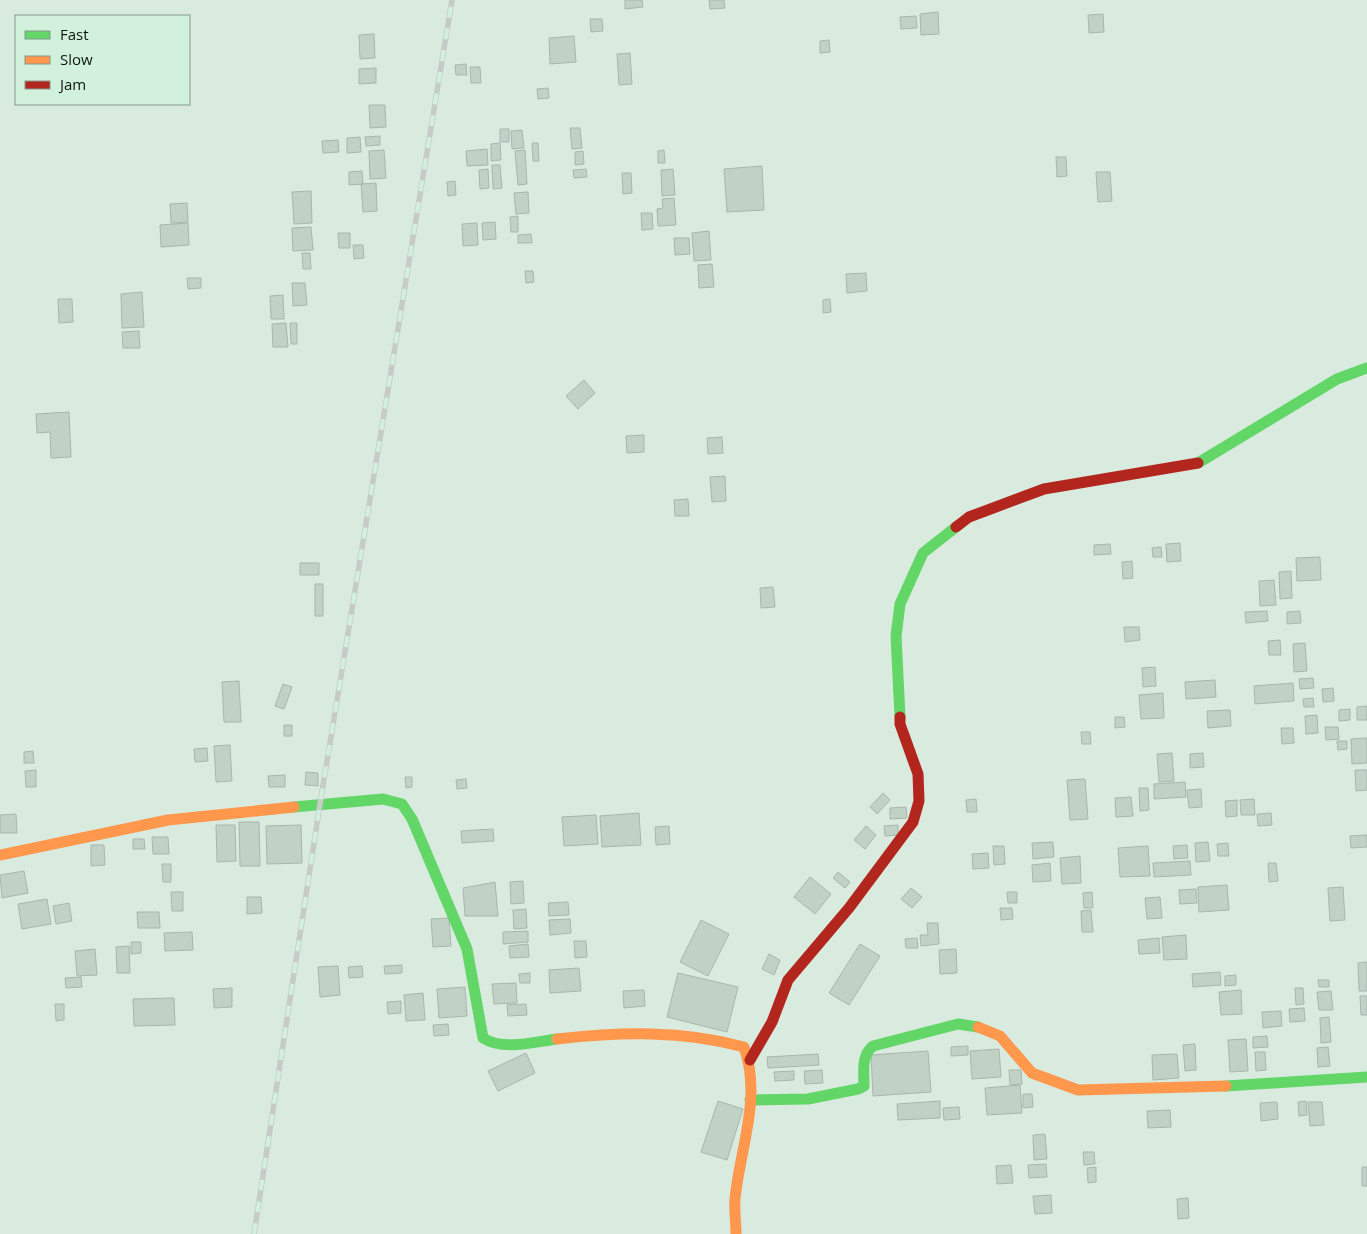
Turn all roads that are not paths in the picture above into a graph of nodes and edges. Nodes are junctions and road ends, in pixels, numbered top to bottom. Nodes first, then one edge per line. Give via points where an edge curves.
1 (1367, 368) edge
2 (0, 856) edge
3 (750, 1060) junction
4 (1367, 1077) edge
5 (750, 1100) junction
6 (736, 1234) edge

1 - 3 street via 1337,379 1196,464 1044,489 969,518 923,553 900,604 896,636 900,724 918,774 919,801 913,822 849,908 788,980 772,1022
2 - 3 street via 168,820 383,799 402,804 412,819 467,949 483,1038 492,1044 502,1045 639,1033 719,1038 744,1047
3 - 5 street
4 - 5 street via 1279,1084 1078,1090 1032,1073 1000,1036 978,1027 958,1024 873,1046 864,1059 864,1086 858,1089 808,1099
5 - 6 street via 735,1200

